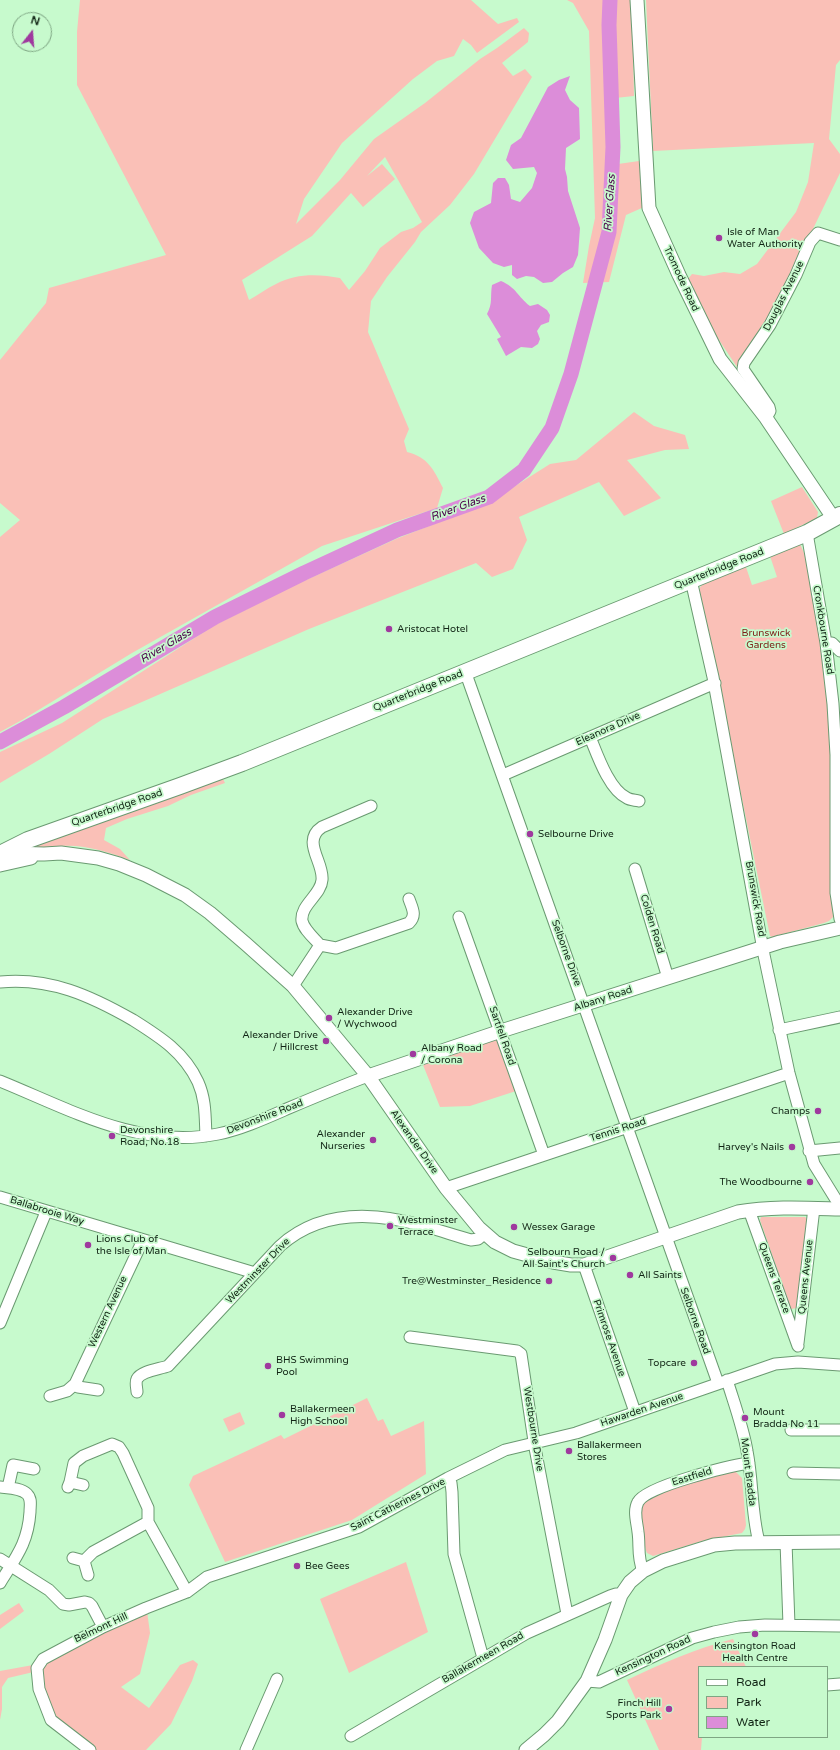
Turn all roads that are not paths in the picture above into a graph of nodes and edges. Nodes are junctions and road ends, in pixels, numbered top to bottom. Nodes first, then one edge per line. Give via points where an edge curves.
1 (637, 0) edge
2 (840, 240) edge
3 (766, 418) junction
4 (838, 519) edge
5 (807, 533) junction
6 (691, 580) junction
7 (826, 643) junction
8 (840, 651) edge
9 (465, 671) junction
10 (714, 683) junction
11 (590, 737) junction
12 (502, 775) junction
13 (639, 801) dead end
14 (372, 806) dead end
15 (0, 854) edge
16 (44, 854) junction
17 (0, 865) edge
18 (635, 869) dead end
19 (409, 898) dead end
20 (459, 917) dead end
21 (840, 919) edge
22 (840, 928) edge
23 (320, 945) junction
24 (764, 947) junction
25 (668, 978) junction
26 (0, 982) edge
27 (293, 986) junction
28 (584, 1005) junction
29 (840, 1016) edge
30 (779, 1030) junction
31 (501, 1031) junction
32 (789, 1073) junction
33 (368, 1076) junction
34 (0, 1081) edge
35 (626, 1127) junction
36 (206, 1136) junction
37 (840, 1148) edge
38 (809, 1152) junction
39 (544, 1155) junction
40 (446, 1188) junction
41 (0, 1197) edge
42 (814, 1208) junction
43 (748, 1210) junction
44 (840, 1210) edge
45 (46, 1212) junction
46 (485, 1233) junction
47 (665, 1235) junction
48 (142, 1240) junction
49 (584, 1264) junction
50 (255, 1273) junction
51 (0, 1323) edge
52 (410, 1337) dead end
53 (798, 1346) joint
54 (840, 1365) edge
55 (722, 1382) junction
56 (75, 1384) junction
57 (98, 1390) dead end
58 (137, 1392) dead end
59 (50, 1396) dead end
60 (635, 1412) junction
61 (791, 1430) dead end
62 (840, 1430) edge
63 (534, 1443) junction
64 (749, 1463) junction
65 (34, 1469) dead end
66 (793, 1473) dead end
67 (840, 1474) edge
68 (448, 1478) junction
69 (83, 1485) dead end
70 (4, 1487) edge
71 (148, 1522) junction
72 (759, 1542) junction
73 (786, 1542) junction
74 (840, 1542) edge
75 (73, 1558) dead end
76 (0, 1559) edge
77 (84, 1561) junction
78 (11, 1566) junction
79 (643, 1570) junction
80 (219, 1573) joint
81 (88, 1575) dead end
82 (0, 1583) edge
83 (186, 1592) junction
84 (621, 1595) junction
85 (568, 1614) junction
86 (789, 1625) junction
87 (103, 1627) junction
88 (839, 1628) edge
89 (483, 1658) junction
90 (277, 1679) dead end
91 (587, 1681) junction
92 (840, 1684) edge
93 (828, 1685) edge
94 (351, 1736) dead end
95 (90, 1750) edge
96 (246, 1750) edge
97 (526, 1750) edge

1 - 3 main road, Tromode Road via 649,208 720,359
2 - 3 street, Douglas Avenue via 818,233 810,242 770,325 744,363 743,369 769,407 770,411
3 - 4 main road, Tromode Road
4 - 5 highway, Quarterbridge Road
5 - 6 highway, Quarterbridge Road
5 - 7 street, Cronkbourne Road
6 - 9 highway, Quarterbridge Road
6 - 10 street, Brunswick Road
7 - 8 street via 832,643
7 - 21 street, Cronkbourne Road via 836,755 836,893
9 - 12 street, Selborne Drive
9 - 15 highway, Quarterbridge Road via 242,763 28,840
10 - 11 street, Eleanora Drive
10 - 24 street, Brunswick Road
11 - 12 street, Eleanora Drive
11 - 13 street via 613,785 627,798
12 - 28 street, Selborne Drive
14 - 23 street via 322,827 313,837 322,882 303,913 302,920 304,927
15 - 16 main road, Alexander Drive
16 - 17 main road, Alexander Drive
16 - 27 main road, Alexander Drive via 62,853 98,858 119,864 170,886 210,913
18 - 25 street, Colden Road
19 - 23 street via 414,914 409,923 336,948
20 - 31 street, Sartfell Road
22 - 24 main road, Albany Road
23 - 27 street
24 - 25 main road, Albany Road
24 - 30 street, Brunswick Road
25 - 28 main road, Albany Road
26 - 36 street via 25,982 61,988 93,998 169,1043 198,1082 205,1106
27 - 33 main road, Alexander Drive
28 - 31 main road, Albany Road
28 - 35 street, Selborne Drive
29 - 30 street
30 - 32 street, Brunswick Road
31 - 33 main road, Albany Road
31 - 39 street, Sartfell Road
32 - 35 street, Tennis Road
32 - 38 street, Brunswick Road
33 - 36 street, Devonshire Road via 255,1122
33 - 40 main road, Alexander Drive
34 - 36 street, Devonshire Road via 112,1127 158,1136
35 - 39 street, Tennis Road
35 - 47 street, Selborne Drive
37 - 38 street
38 - 44 street, Brunswick Road via 819,1175 840,1206
39 - 40 street, Tennis Road
40 - 46 main road, Alexander Drive
41 - 45 street, Ballabrooie Way
42 - 43 main road, Alexander Drive via 778,1207
42 - 44 main road, Alexander Drive
42 - 53 street, Queens Avenue
43 - 47 main road, Alexander Drive
43 - 53 street, Queens Terrace
45 - 48 street, Ballabrooie Way
45 - 51 street
46 - 49 main road, Alexander Drive via 504,1247 533,1258 571,1265
46 - 50 street, Westminster Drive via 478,1239 471,1240 426,1226 373,1216 333,1219 293,1235
47 - 49 main road, Alexander Drive
47 - 55 street, Selborne Road
48 - 50 street, Ballabrooie Way
48 - 56 street, Western Avenue
49 - 60 street, Primrose Avenue
50 - 58 street, Westminster Drive via 168,1366 138,1377
52 - 63 street, Westbourne Drive via 517,1351 521,1354
54 - 55 street, Hawarden Avenue via 798,1362 775,1364
55 - 60 street, Hawarden Avenue
55 - 64 street, Mount Bradda via 741,1425
56 - 57 street via 78,1387
56 - 59 street via 67,1391
60 - 63 street, Hawarden Avenue via 576,1433
61 - 62 street
63 - 68 street, Hawarden Avenue via 492,1455
63 - 85 street, Westbourne Drive
64 - 72 street, Mount Bradda
64 - 79 street, Eastfield via 711,1471 667,1485 638,1500 638,1550
65 - 70 street via 13,1465
66 - 67 street
68 - 80 street, Saint Catherines Drive via 359,1526
68 - 89 street, Saint Catherines Drive via 452,1492 454,1554
69 - 71 street via 69,1484 74,1463 83,1456 112,1444 119,1447 148,1508
70 - 78 street via 21,1490 31,1501 27,1536
71 - 77 street via 93,1552
71 - 83 street
72 - 73 main road
72 - 79 main road via 714,1546 663,1561
73 - 74 main road
73 - 86 street
75 - 77 street
76 - 78 street
77 - 81 street
78 - 82 street
78 - 87 street via 49,1590 63,1604 89,1603
79 - 84 main road
80 - 83 street, Belmont Hill via 207,1577
83 - 87 street, Belmont Hill
84 - 85 street, Ballakermeen Road via 610,1596
84 - 91 main road
85 - 89 street, Ballakermeen Road
86 - 88 street, Kensington Road
86 - 91 street, Kensington Road via 739,1627 692,1638 599,1682
87 - 95 street, Belmont Hill via 43,1659 38,1668 39,1690 51,1720
89 - 94 street, Ballakermeen Road
90 - 96 street
91 - 97 main road via 558,1721
92 - 93 street

